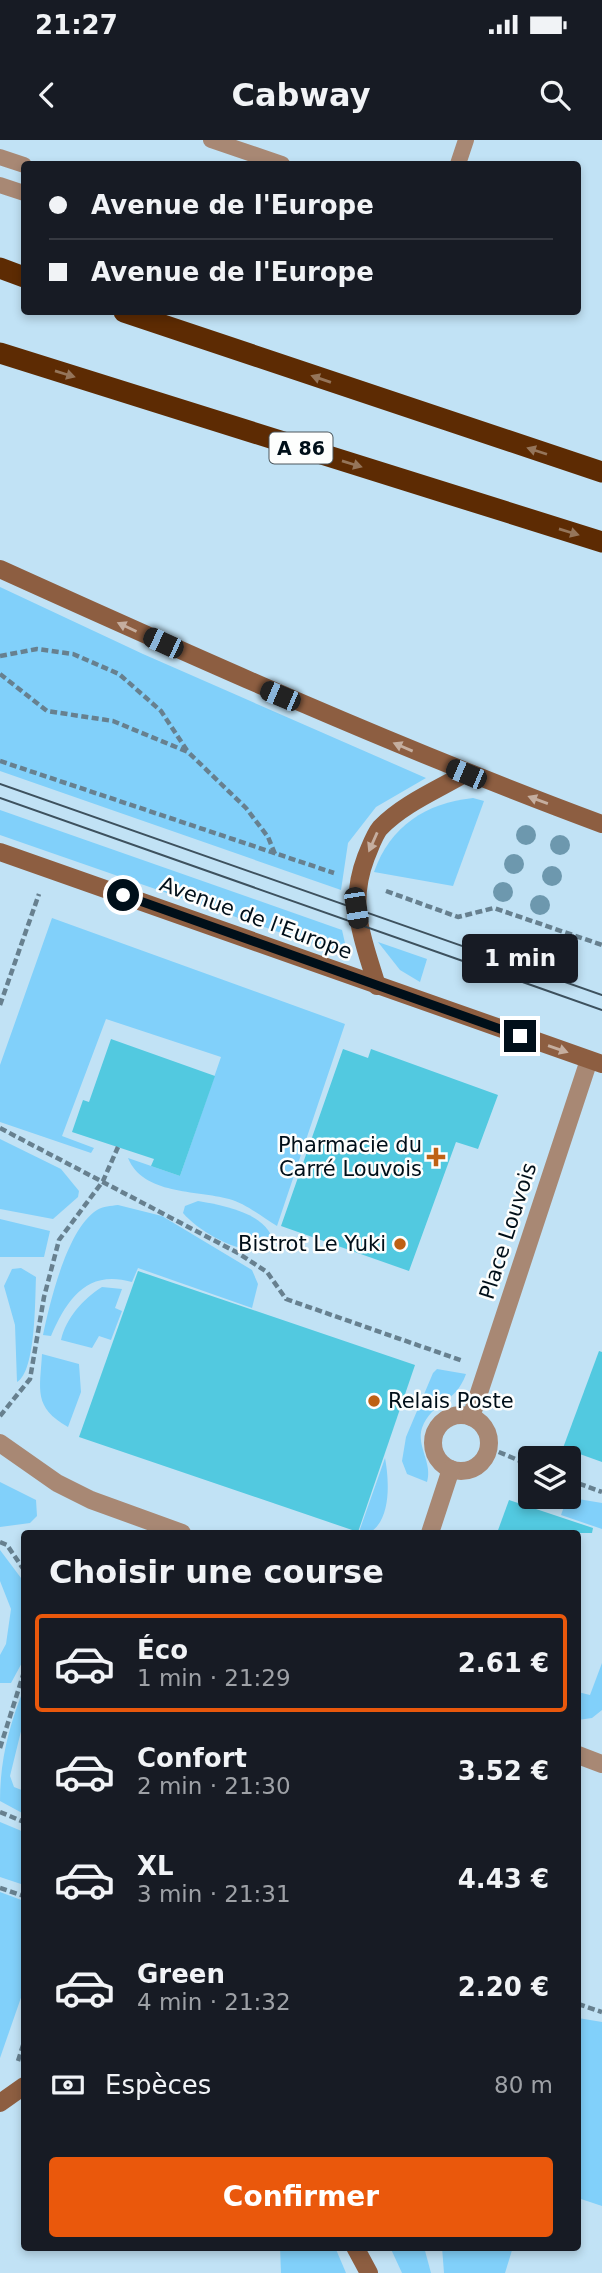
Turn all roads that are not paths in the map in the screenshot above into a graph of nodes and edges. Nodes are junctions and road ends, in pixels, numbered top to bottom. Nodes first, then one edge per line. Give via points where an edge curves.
1 (211, 140) edge
2 (466, 140) edge
3 (0, 157) edge
4 (273, 161) edge
5 (459, 161) edge
6 (21, 164) edge
7 (0, 185) edge
8 (21, 192) edge
9 (0, 268) edge
10 (21, 276) edge
11 (133, 315) edge
12 (0, 354) edge
13 (602, 472) edge
14 (602, 542) edge
15 (0, 569) edge
16 (466, 774) junction
17 (602, 824) edge
18 (0, 852) edge
19 (377, 986) junction
20 (595, 1062) edge
21 (471, 1417) junction
22 (0, 1443) edge
23 (452, 1469) junction
24 (175, 1530) edge
25 (431, 1530) edge
26 (581, 1756) edge
27 (602, 1763) edge
28 (21, 2088) edge
29 (0, 2103) edge
30 (357, 2251) edge
31 (369, 2273) edge

1 - 4 lane
2 - 5 lane
3 - 6 lane
7 - 8 lane
9 - 10 highway
13 -> 11 highway
12 -> 14 highway, A 86
16 -> 15 main road via 257,686
17 -> 16 main road
16 -> 19 main road, Avenue de l'Europe via 408,806 378,830 358,881 358,923
18 - 19 main road, Avenue de l'Europe
19 -> 20 main road, Avenue de l'Europe
20 - 21 street, Place Louvois
21 - 23 street via 486,1429 489,1448 479,1465
21 - 23 street via 446,1419 434,1433 437,1459
22 - 24 street via 57,1483 91,1500
23 - 25 street
26 - 27 street
28 - 29 main road
30 - 31 main road

